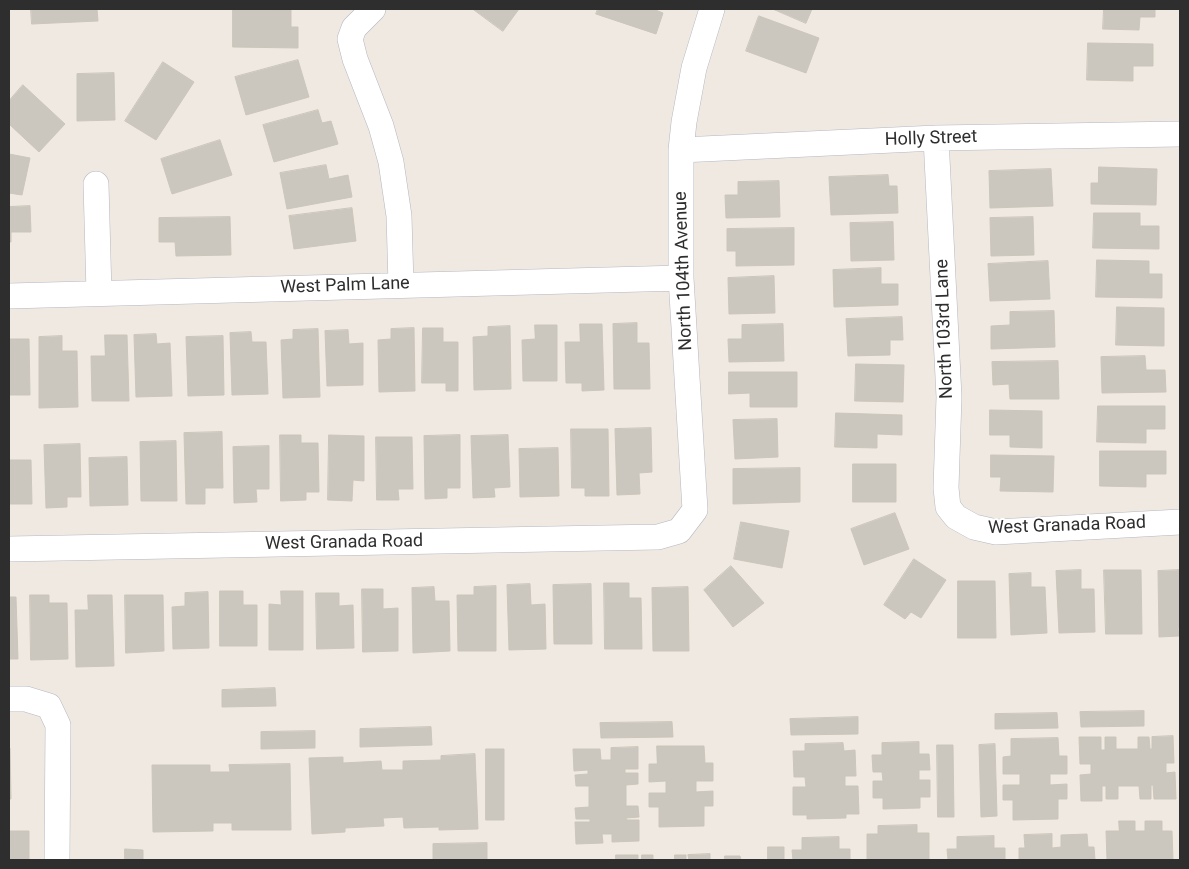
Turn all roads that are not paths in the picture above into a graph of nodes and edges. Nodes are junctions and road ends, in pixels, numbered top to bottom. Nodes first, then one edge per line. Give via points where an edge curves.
1 (373, 9) edge
2 (712, 9) edge
3 (1180, 134) edge
4 (936, 138) junction
5 (682, 150) junction
6 (96, 184) dead end
7 (681, 278) junction
8 (401, 285) junction
9 (99, 293) junction
10 (9, 296) edge
11 (956, 517) joint
12 (1180, 522) edge
13 (679, 531) joint
14 (9, 549) edge
15 (9, 699) edge
16 (57, 860) edge

1 - 8 street via 354,28 350,39 381,126 390,162 399,216
2 - 5 street, North 104th Avenue via 694,68
3 - 4 street, Holly Street
4 - 5 street, Holly Street
4 - 11 street, North 103rd Lane via 949,397 946,488 948,507
5 - 7 street, North 104th Avenue
6 - 9 street
7 - 8 street, West Palm Lane
7 - 13 street, North 104th Avenue via 695,510
8 - 9 street, West Palm Lane
9 - 10 street, West Palm Lane
11 - 12 street, West Granada Road via 974,528 996,532
13 - 14 street, West Granada Road via 658,537
15 - 16 street via 26,699 49,706 58,725

